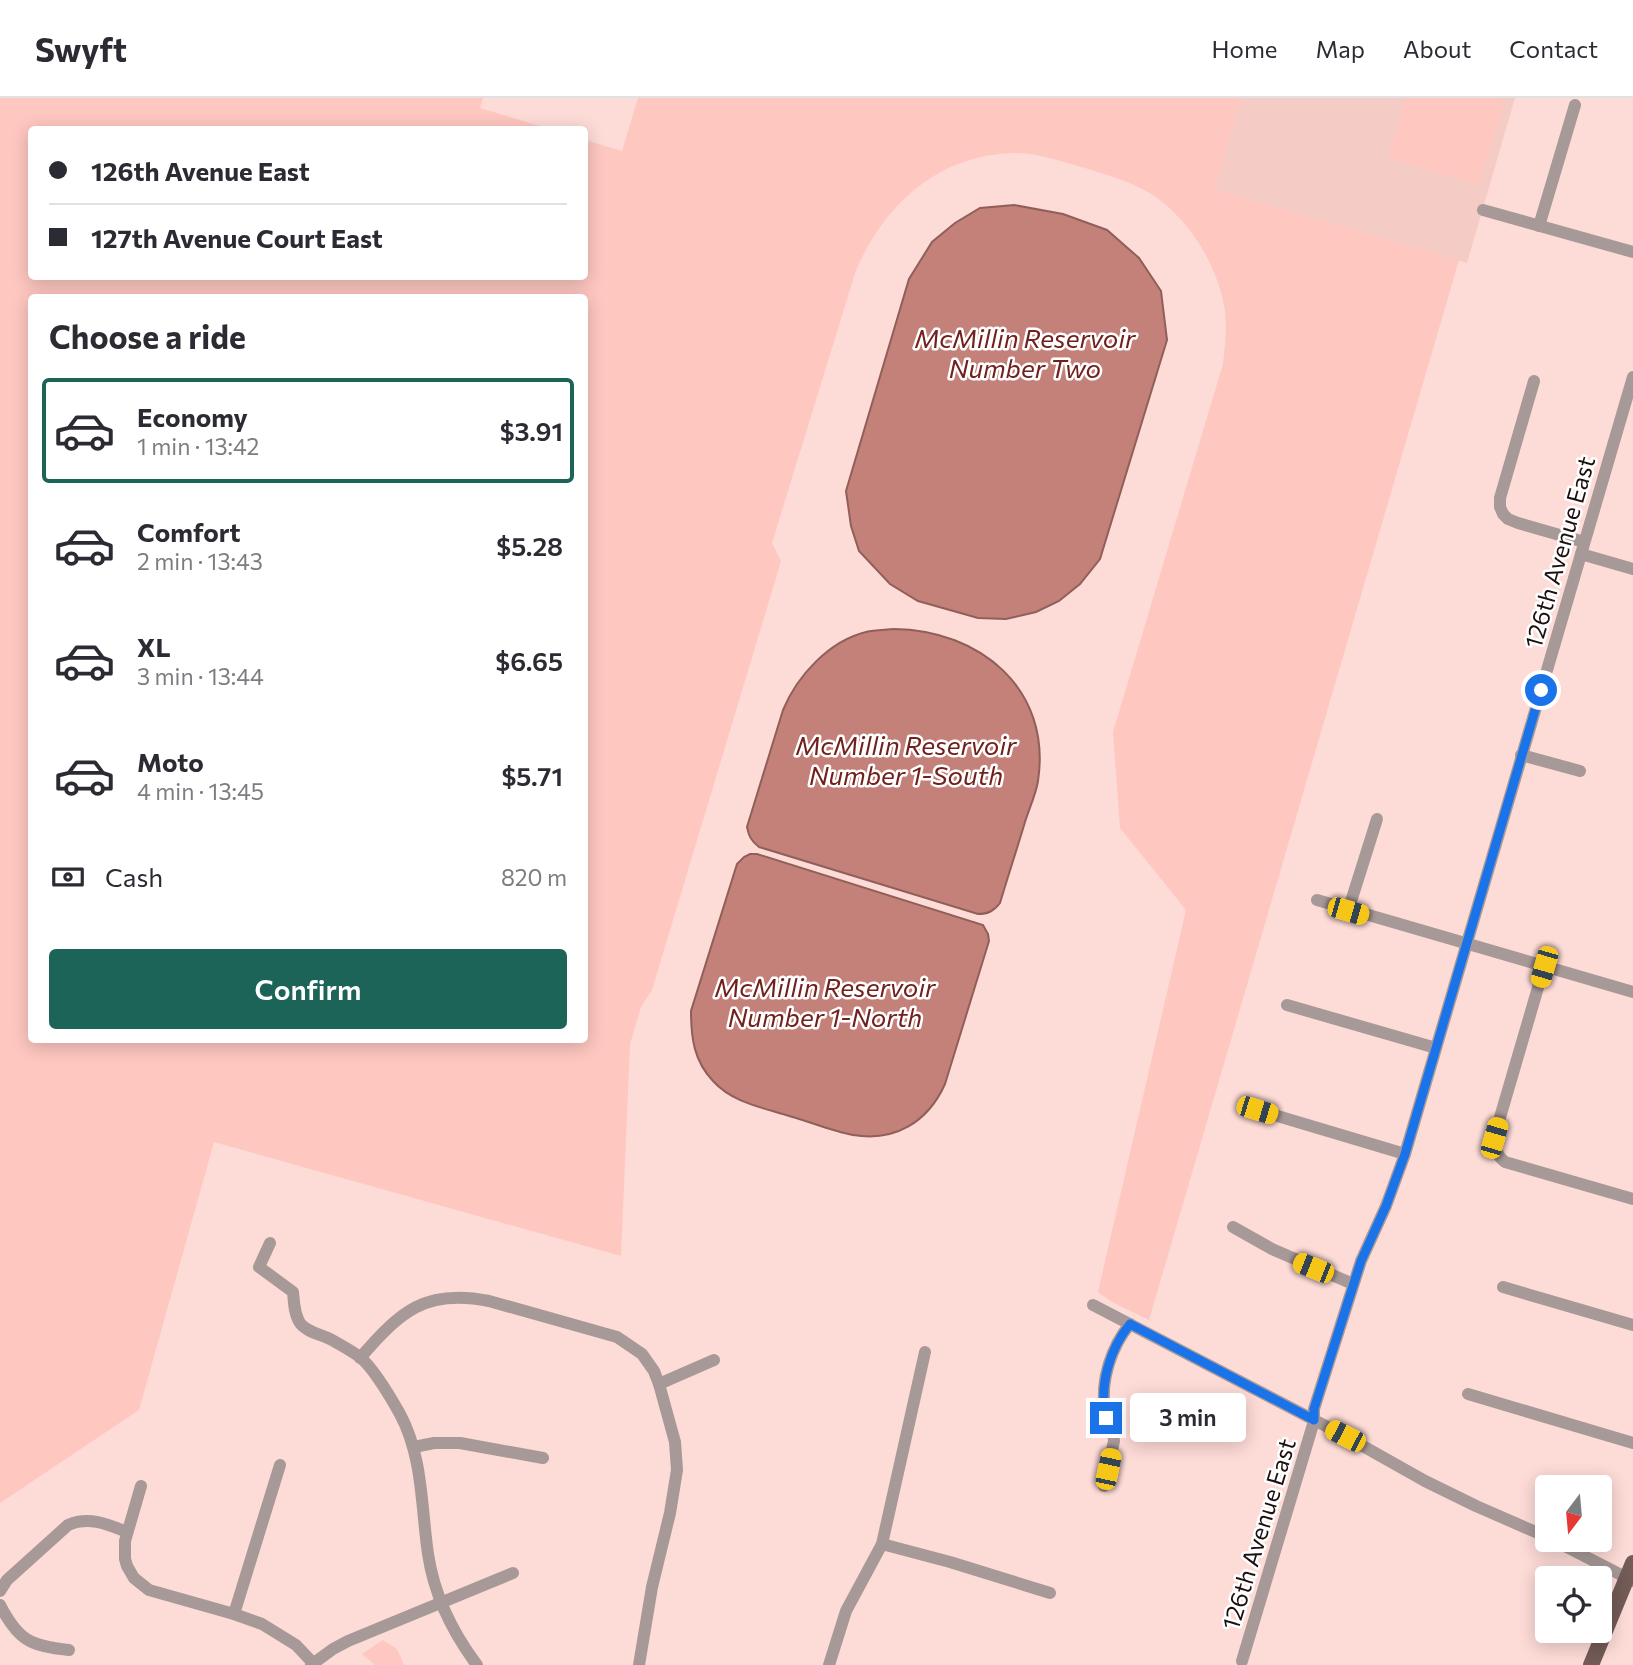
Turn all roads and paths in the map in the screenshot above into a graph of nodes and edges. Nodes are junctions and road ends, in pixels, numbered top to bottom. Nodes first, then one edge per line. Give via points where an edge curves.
1 (1575, 105) dead end
2 (1483, 210) dead end
3 (1539, 226) junction
4 (1633, 252) edge
5 (1633, 377) edge
6 (1534, 381) dead end
7 (1583, 548) junction
8 (1633, 569) edge
9 (1521, 754) junction
10 (1580, 771) dead end
11 (1377, 820) dead end
12 (1317, 900) dead end
13 (1348, 911) junction
14 (1465, 944) junction
15 (1544, 967) junction
16 (1633, 992) edge
17 (1287, 1005) dead end
18 (1436, 1048) junction
19 (1257, 1110) dead end
20 (1405, 1154) junction
21 (1633, 1199) edge
22 (1233, 1227) dead end
23 (270, 1243) dead end
24 (1353, 1284) junction
25 (1503, 1287) dead end
26 (1093, 1305) dead end
27 (1130, 1324) junction
28 (1633, 1325) edge
29 (925, 1352) dead end
30 (360, 1358) junction
31 (714, 1360) dead end
32 (659, 1384) junction
33 (1468, 1394) dead end
34 (1314, 1420) junction
35 (1633, 1443) edge
36 (414, 1447) junction
37 (543, 1458) dead end
38 (280, 1465) dead end
39 (141, 1486) dead end
40 (1104, 1486) dead end
41 (127, 1532) junction
42 (1535, 1532) edge
43 (882, 1544) junction
44 (1581, 1552) edge
45 (513, 1573) dead end
46 (1631, 1574) edge
47 (0, 1591) edge
48 (1050, 1593) dead end
49 (441, 1602) junction
50 (0, 1605) edge
51 (234, 1614) junction
52 (69, 1650) dead end
53 (1242, 1661) dead end
54 (312, 1664) edge
55 (477, 1665) edge
56 (639, 1665) edge
57 (829, 1665) edge
58 (1591, 1665) edge

1 - 3 street
2 - 3 street
3 - 4 street
5 - 7 street, 126th Avenue East
6 - 7 street via 1500,498 1502,510 1508,519
7 - 8 street
7 - 9 street, 126th Avenue East
9 - 10 street
9 - 14 street, 126th Avenue East
11 - 13 street
12 - 13 street
13 - 14 street
14 - 15 street
14 - 18 street, 126th Avenue East
15 - 16 street
15 - 21 street via 1494,1138 1496,1152 1505,1162
17 - 18 street
18 - 20 street, 126th Avenue East
19 - 20 street
20 - 24 street, 126th Avenue East
22 - 24 street via 1282,1255
23 - 30 street via 259,1267 293,1292 299,1322
24 - 34 street, 126th Avenue East
25 - 28 street
26 - 27 street
27 - 34 street
27 - 40 street via 1113,1351 1104,1387 1114,1441
29 - 43 street
30 - 32 street via 405,1312 431,1300 471,1297 617,1337 642,1354
30 - 36 street via 398,1410
31 - 32 street
32 - 56 street via 675,1442 677,1470
33 - 35 street
34 - 42 street via 1436,1486
34 - 53 street, 126th Avenue East
36 - 37 street via 460,1443
36 - 49 street via 428,1554
38 - 51 street
39 - 41 street
41 - 47 street via 100,1522 76,1521 6,1580
41 - 51 street via 127,1566 145,1587
43 - 48 street
43 - 57 street via 846,1611
44 - 46 street
45 - 49 street
46 - 58 main road
49 - 54 street via 348,1641
49 - 55 street
50 - 52 street via 21,1636 44,1647
51 - 54 street via 274,1630

